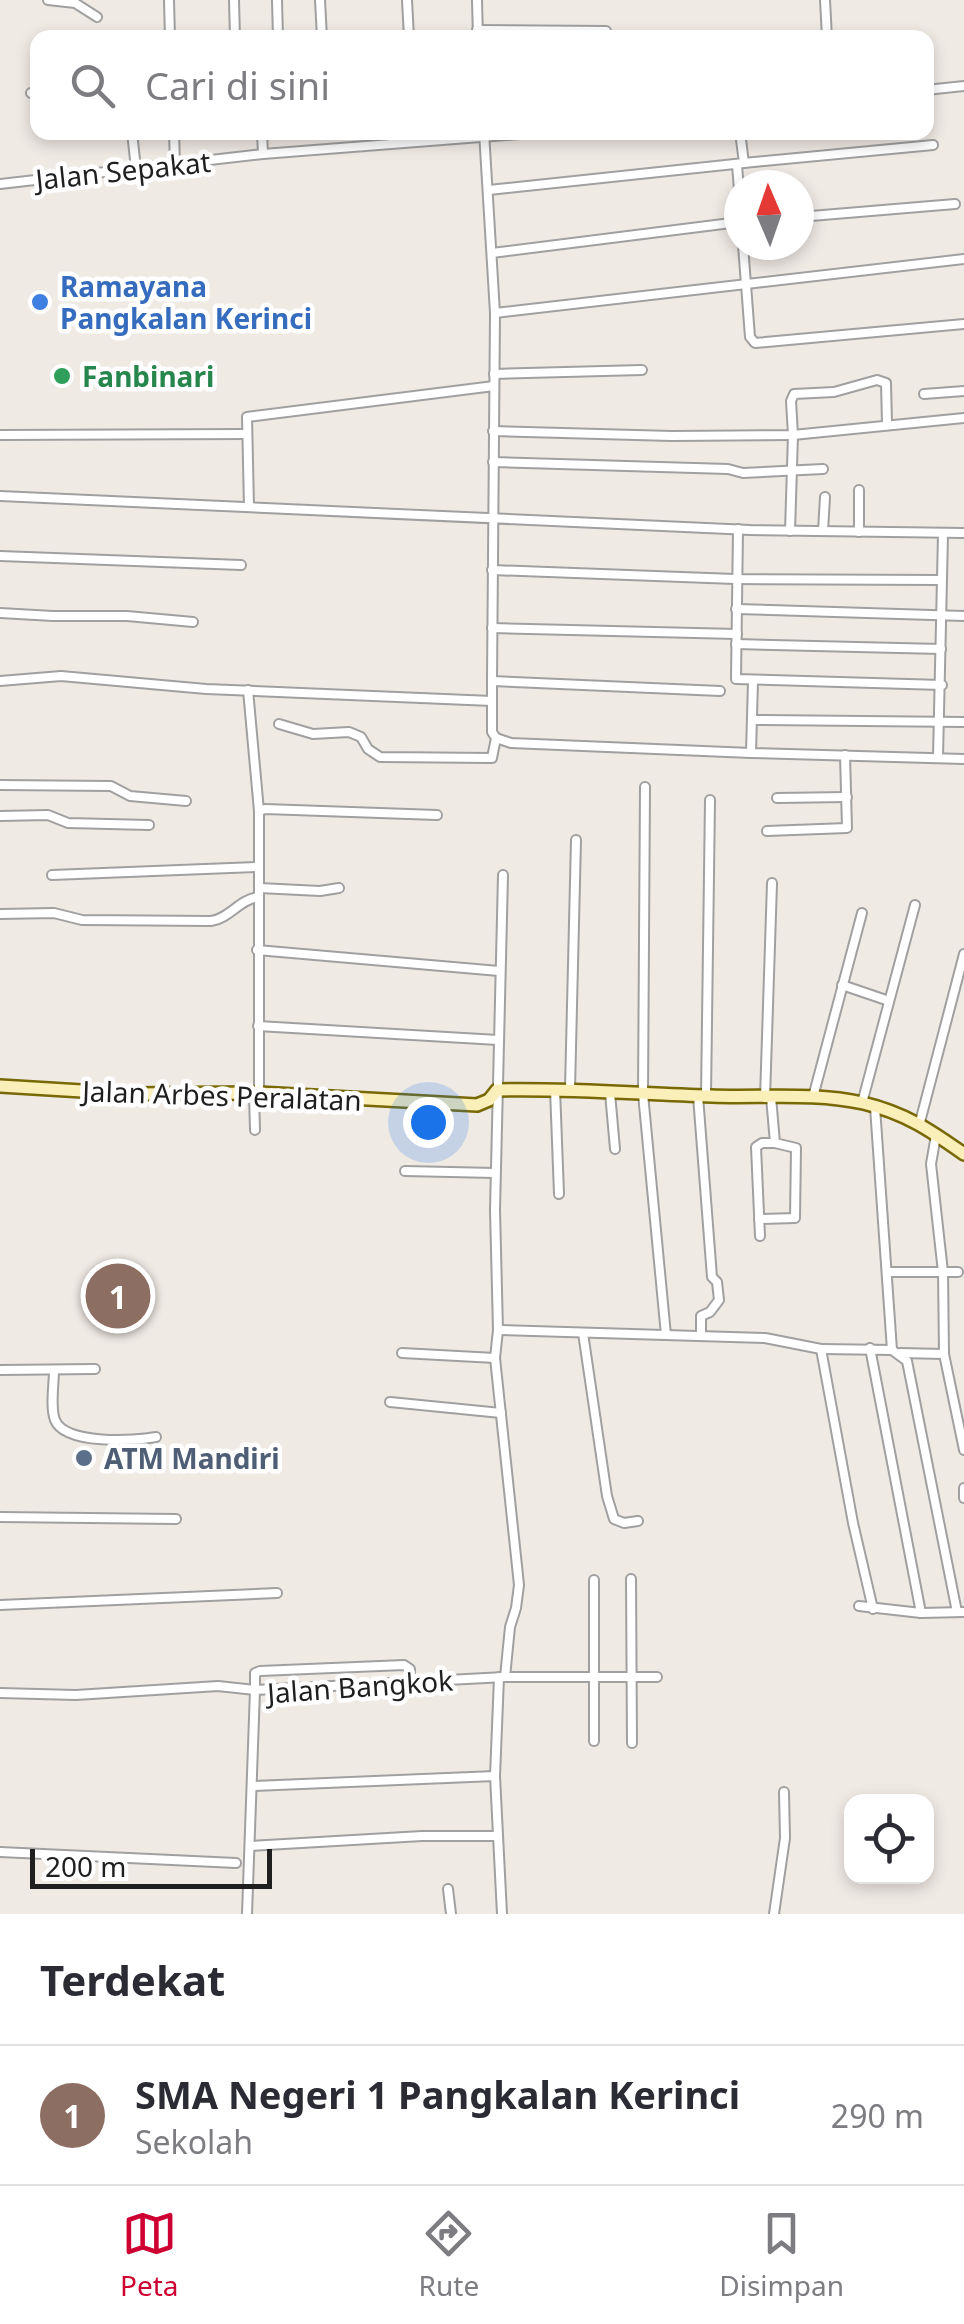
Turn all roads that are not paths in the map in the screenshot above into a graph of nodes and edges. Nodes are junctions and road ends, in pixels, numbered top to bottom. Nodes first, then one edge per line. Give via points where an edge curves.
1 (48, 0) edge
2 (169, 0) edge
3 (234, 0) edge
4 (277, 0) edge
5 (320, 0) edge
6 (407, 0) edge
7 (477, 0) edge
8 (825, 0) edge
9 (97, 17) dead end
10 (170, 30) edge
11 (235, 30) edge
12 (278, 30) edge
13 (322, 30) edge
14 (409, 30) edge
15 (478, 30) edge
16 (827, 30) edge
17 (964, 86) edge
18 (934, 89) edge
19 (133, 140) edge
20 (174, 140) edge
21 (263, 140) edge
22 (445, 140) edge
23 (484, 140) edge
24 (740, 140) edge
25 (416, 143) joint
26 (933, 144) dead end
27 (264, 154) junction
28 (740, 164) junction
29 (175, 165) junction
30 (136, 169) junction
31 (740, 170) edge
32 (0, 184) edge
33 (488, 190) junction
34 (955, 204) dead end
35 (814, 216) edge
36 (724, 224) edge
37 (492, 253) junction
38 (964, 259) edge
39 (744, 260) edge
40 (746, 284) junction
41 (495, 313) junction
42 (964, 324) edge
43 (642, 370) dead end
44 (494, 374) junction
45 (494, 386) junction
46 (964, 390) edge
47 (924, 394) dead end
48 (964, 418) edge
49 (887, 424) junction
50 (493, 431) junction
51 (246, 434) junction
52 (0, 435) edge
53 (793, 435) junction
54 (493, 462) junction
55 (824, 468) dead end
56 (792, 471) junction
57 (859, 490) dead end
58 (0, 496) edge
59 (825, 497) dead end
60 (249, 507) junction
61 (493, 517) junction
62 (738, 529) junction
63 (790, 531) junction
64 (823, 531) junction
65 (859, 532) junction
66 (964, 533) edge
67 (943, 534) junction
68 (0, 556) edge
69 (241, 565) dead end
70 (492, 570) junction
71 (735, 579) junction
72 (941, 580) junction
73 (736, 609) junction
74 (0, 612) edge
75 (942, 616) junction
76 (964, 616) edge
77 (193, 622) dead end
78 (492, 628) junction
79 (736, 634) junction
80 (736, 644) junction
81 (941, 649) junction
82 (0, 681) edge
83 (492, 681) junction
84 (752, 681) junction
85 (942, 685) junction
86 (248, 690) junction
87 (720, 691) dead end
88 (492, 701) junction
89 (752, 720) junction
90 (939, 722) junction
91 (964, 722) edge
92 (279, 724) dead end
93 (496, 738) junction
94 (751, 753) junction
95 (844, 754) junction
96 (938, 758) junction
97 (964, 759) edge
98 (0, 786) edge
99 (645, 788) dead end
100 (847, 797) junction
101 (777, 798) dead end
102 (710, 800) dead end
103 (186, 801) dead end
104 (258, 811) junction
105 (437, 815) dead end
106 (0, 816) edge
107 (150, 824) dead end
108 (766, 830) dead end
109 (576, 840) dead end
110 (259, 867) junction
111 (52, 875) dead end
112 (502, 875) dead end
113 (772, 883) dead end
114 (339, 888) dead end
115 (258, 892) junction
116 (915, 904) dead end
117 (862, 913) dead end
118 (0, 914) edge
119 (256, 950) junction
120 (964, 954) edge
121 (500, 971) junction
122 (842, 985) junction
123 (888, 1002) junction
124 (258, 1026) junction
125 (498, 1040) junction
126 (0, 1086) edge
127 (555, 1088) junction
128 (497, 1090) junction
129 (570, 1090) junction
130 (610, 1092) junction
131 (256, 1094) junction
132 (643, 1094) junction
133 (702, 1096) junction
134 (813, 1097) junction
135 (768, 1098) junction
136 (862, 1103) junction
137 (876, 1107) junction
138 (920, 1122) junction
139 (255, 1130) dead end
140 (936, 1134) junction
141 (775, 1144) junction
142 (615, 1149) dead end
143 (964, 1154) edge
144 (405, 1171) dead end
145 (496, 1173) junction
146 (559, 1194) dead end
147 (759, 1219) junction
148 (760, 1236) dead end
149 (888, 1272) junction
150 (942, 1272) junction
151 (958, 1272) dead end
152 (498, 1330) junction
153 (582, 1333) junction
154 (666, 1335) junction
155 (700, 1336) junction
156 (870, 1348) junction
157 (821, 1350) junction
158 (896, 1351) junction
159 (402, 1354) dead end
160 (944, 1354) junction
161 (495, 1358) junction
162 (94, 1369) dead end
163 (0, 1370) edge
164 (54, 1370) junction
165 (390, 1402) dead end
166 (501, 1413) junction
167 (156, 1437) dead end
168 (964, 1450) edge
169 (964, 1488) edge
170 (964, 1498) edge
171 (0, 1517) edge
172 (176, 1519) dead end
173 (638, 1520) dead end
174 (631, 1579) dead end
175 (594, 1580) dead end
176 (276, 1593) dead end
177 (0, 1605) edge
178 (859, 1606) dead end
179 (873, 1609) junction
180 (921, 1612) junction
181 (961, 1612) edge
182 (502, 1677) junction
183 (594, 1677) junction
184 (632, 1677) junction
185 (657, 1677) dead end
186 (410, 1681) junction
187 (255, 1690) junction
188 (0, 1694) edge
189 (594, 1741) dead end
190 (632, 1742) dead end
191 (495, 1776) junction
192 (253, 1786) junction
193 (784, 1792) dead end
194 (498, 1836) junction
195 (250, 1846) junction
196 (0, 1852) edge
197 (236, 1864) dead end
198 (448, 1889) dead end
199 (247, 1914) edge
200 (451, 1914) edge
201 (502, 1914) edge
202 (774, 1914) edge

1 - 9 street via 75,3
2 - 10 street
3 - 11 street
4 - 12 street
5 - 13 street
6 - 14 street
7 - 15 street
8 - 16 street
17 - 18 street
19 - 30 street
20 - 29 street
21 - 27 street
22 - 25 street, Jalan Sepakat
23 - 33 street
24 - 28 street
25 - 27 street, Jalan Sepakat
26 - 28 street
27 - 29 street, Jalan Sepakat
28 - 31 street
28 - 33 street
29 - 30 street, Jalan Sepakat
30 - 32 street, Jalan Sepakat
33 - 37 street
34 - 35 street
36 - 37 street
37 - 41 street
38 - 40 street
39 - 40 street
40 - 41 street
40 - 42 street via 750,337 758,344
41 - 44 street
43 - 44 street
44 - 45 street
45 - 50 street
45 - 51 street via 257,416 246,419
46 - 47 street
48 - 49 street
49 - 53 street
49 - 53 street via 886,384 877,380 794,394
50 - 53 street
50 - 54 street
51 - 52 street
51 - 60 street
53 - 56 street
54 - 56 street
54 - 61 street
55 - 56 street
56 - 63 street
57 - 65 street
58 - 60 street
59 - 64 street
60 - 61 street
61 - 62 street
61 - 70 street
62 - 63 street
62 - 71 street
63 - 64 street
64 - 65 street
65 - 67 street
66 - 67 street
67 - 72 street
68 - 69 street
70 - 71 street
70 - 78 street
71 - 72 street
71 - 73 street
72 - 75 street
73 - 75 street
73 - 79 street
74 - 77 street
75 - 76 street
75 - 81 street
78 - 79 street
78 - 83 street
79 - 80 street
80 - 81 street
80 - 84 street via 735,678
81 - 85 street
82 - 86 street via 75,677
83 - 87 street
83 - 88 street
84 - 85 street
84 - 89 street
85 - 90 street
86 - 88 street
86 - 104 street
88 - 93 street
89 - 90 street
89 - 94 street
90 - 91 street
90 - 96 street
92 - 93 street via 313,734 349,732 380,756 489,759
93 - 94 street
94 - 95 street
95 - 96 street
95 - 100 street
96 - 97 street
98 - 103 street via 110,786 130,796
99 - 132 street
100 - 101 street
100 - 108 street via 845,830
102 - 133 street
104 - 105 street
104 - 110 street
106 - 107 street
109 - 129 street
110 - 111 street
110 - 115 street
112 - 121 street
113 - 135 street
114 - 115 street
115 - 118 street via 211,922
115 - 119 street
116 - 123 street
117 - 122 street
119 - 121 street
119 - 124 street
120 - 138 street
121 - 125 street
122 - 123 street
122 - 134 street
123 - 136 street
124 - 125 street
124 - 131 street
125 - 128 street
126 - 131 street, Jalan Arbes Peralatan
127 - 128 street, Jalan Arbes Peralatan
127 - 129 street, Jalan Arbes Peralatan
127 - 146 street
128 - 131 street, Jalan Arbes Peralatan via 477,1105
128 - 145 street
129 - 130 street, Jalan Arbes Peralatan
130 - 132 street, Jalan Arbes Peralatan
130 - 142 street
131 - 139 street
132 - 133 street, Jalan Arbes Peralatan
132 - 154 street
133 - 135 street, Jalan Arbes Peralatan
133 - 155 street via 712,1278 719,1300 700,1316
134 - 135 street, Jalan Arbes Peralatan
134 - 136 street, Jalan Arbes Peralatan
135 - 141 street
136 - 137 street, Jalan Arbes Peralatan
137 - 138 street, Jalan Arbes Peralatan
137 - 149 street
138 - 140 street, Jalan Arbes Peralatan
140 - 143 street, Jalan Arbes Peralatan
140 - 150 street via 932,1164
141 - 147 street via 756,1146
141 - 147 street via 796,1148 795,1218
144 - 145 street
145 - 152 street
147 - 148 street
149 - 150 street
149 - 158 street
150 - 151 street
150 - 160 street
152 - 153 street
152 - 161 street
153 - 154 street
153 - 173 street via 607,1496 614,1519
154 - 155 street
155 - 157 street via 765,1338
156 - 157 street
156 - 158 street
156 - 180 street
157 - 179 street
158 - 160 street
158 - 181 street via 908,1361
159 - 161 street
160 - 168 street
161 - 166 street
162 - 164 street
163 - 164 street
164 - 167 street via 54,1418 63,1429 99,1439
165 - 166 street
166 - 182 street via 519,1585
169 - 170 street
171 - 172 street
174 - 184 street
175 - 183 street
176 - 177 street
178 - 179 street
179 - 180 street
180 - 181 street
182 - 183 street, Jalan Bangkok
182 - 186 street, Jalan Bangkok
182 - 191 street
183 - 184 street, Jalan Bangkok
183 - 189 street
184 - 185 street, Jalan Bangkok
184 - 190 street
186 - 187 street, Jalan Bangkok
186 - 187 street via 404,1666 260,1671
187 - 188 street
187 - 192 street, Jalan Bangkok
191 - 192 street
191 - 194 street
192 - 195 street, Jalan Bangkok
193 - 202 street
194 - 195 street
194 - 201 street
195 - 199 street, Jalan Bangkok
196 - 197 street
198 - 200 street

